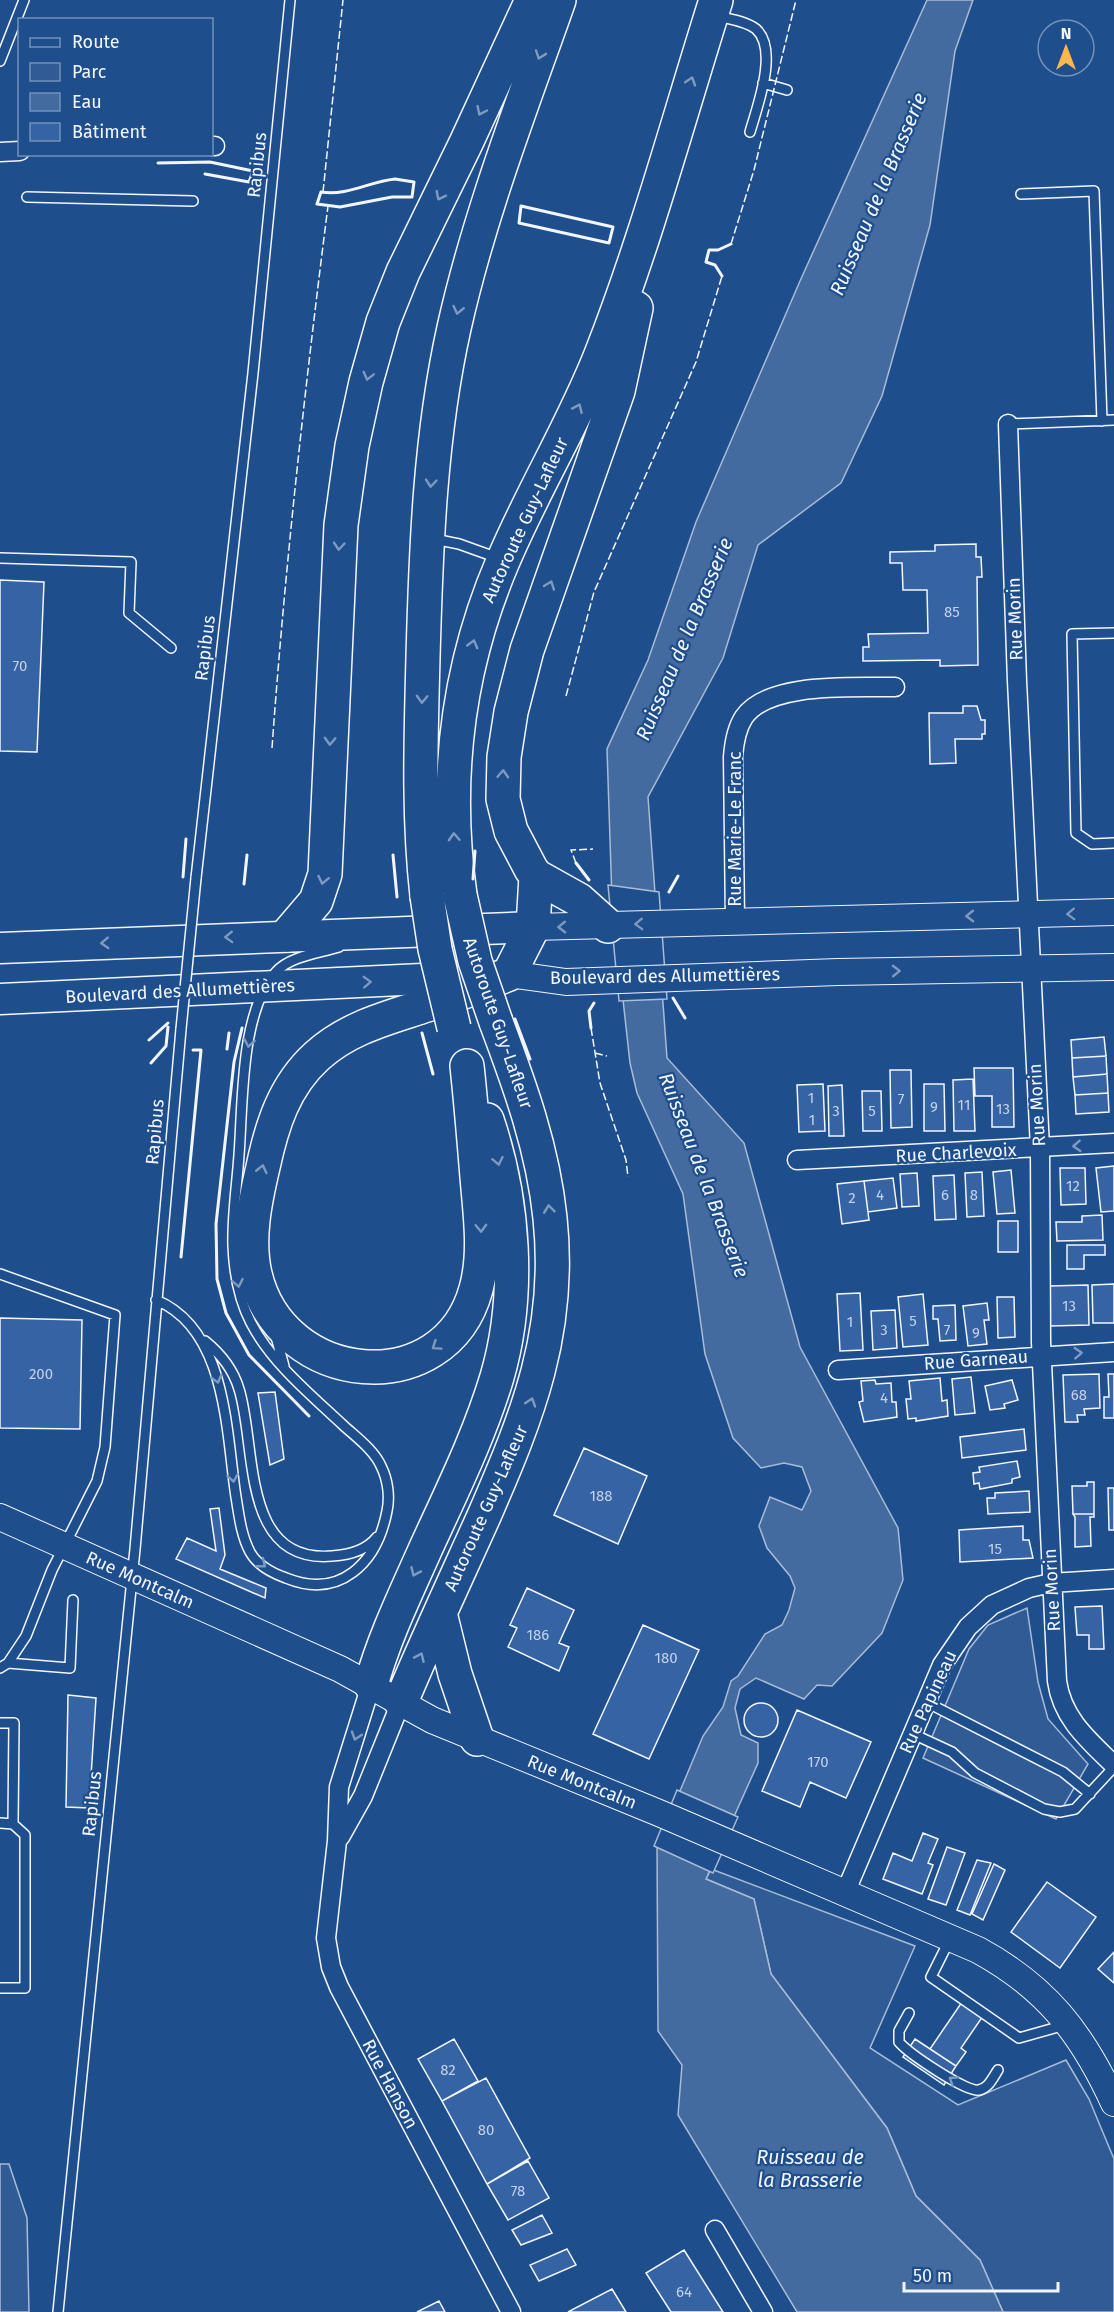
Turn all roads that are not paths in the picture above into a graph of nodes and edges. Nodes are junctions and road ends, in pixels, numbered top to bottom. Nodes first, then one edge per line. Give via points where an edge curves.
1 (24, 0) edge
2 (290, 0) edge
3 (532, 0) edge
4 (559, 0) edge
5 (714, 7) edge
6 (0, 61) edge
7 (764, 83) junction
8 (787, 90) dead end
9 (750, 132) dead end
10 (673, 136) junction
11 (18, 151) edge
12 (0, 152) edge
13 (1021, 194) dead end
14 (27, 197) dead end
15 (193, 201) dead end
16 (1114, 420) edge
17 (1102, 421) junction
18 (1008, 424) joint
19 (427, 539) junction
20 (0, 558) edge
21 (503, 560) junction
22 (1114, 633) edge
23 (171, 648) dead end
24 (895, 687) dead end
25 (1114, 843) edge
26 (536, 876) junction
27 (1114, 912) edge
28 (1028, 915) junction
29 (596, 920) junction
30 (735, 921) junction
31 (533, 927) junction
32 (390, 931) junction
33 (287, 935) junction
34 (0, 948) edge
35 (1114, 967) edge
36 (1031, 968) junction
37 (509, 974) junction
38 (267, 987) junction
39 (0, 999) edge
40 (467, 1066) junction
41 (1114, 1143) edge
42 (1040, 1148) junction
43 (797, 1160) dead end
44 (0, 1274) edge
45 (156, 1300) junction
46 (268, 1308) junction
47 (202, 1339) junction
48 (1114, 1352) edge
49 (1042, 1355) junction
50 (285, 1369) junction
51 (838, 1370) dead end
52 (0, 1517) edge
53 (382, 1527) junction
54 (64, 1546) junction
55 (132, 1576) junction
56 (1114, 1579) edge
57 (1051, 1583) junction
58 (73, 1600) dead end
59 (440, 1613) junction
60 (4, 1666) edge
61 (371, 1685) junction
62 (401, 1702) junction
63 (926, 1702) junction
64 (0, 1723) edge
65 (913, 1734) junction
66 (477, 1739) junction
67 (1114, 1766) edge
68 (1090, 1794) junction
69 (0, 1823) edge
70 (13, 1824) junction
71 (338, 1841) junction
72 (845, 1893) junction
73 (951, 1937) junction
74 (0, 1988) edge
75 (909, 2013) dead end
76 (1069, 2024) junction
77 (998, 2070) dead end
78 (1114, 2103) edge
79 (714, 2230) dead end
80 (58, 2312) edge
81 (511, 2312) edge
82 (763, 2312) edge

1 - 6 lane
2 - 45 lane, Rapibus, bridge via 196,878
3 -> 33 highway via 406,264 372,361 352,446 340,535 325,874 316,900
4 -> 19 highway, Autoroute Guy-Lafleur via 499,171 461,298 436,424
5 - 7 lane via 759,34 766,50
10 -> 5 highway, Autoroute Guy-Lafleur
7 - 8 lane
7 - 9 lane
21 -> 10 highway, Autoroute Guy-Lafleur via 597,365
26 -> 10 highway via 515,841 505,812 503,772 509,721 527,650 618,391
11 - 12 street
13 - 17 lane via 1094,191
14 - 15 lane
16 - 17 lane
17 - 18 lane
18 - 28 street, Rue Morin
19 - 21 lane via 451,541
19 -> 40 highway, Autoroute Guy-Lafleur, bridge via 421,835 437,960
20 - 23 lane via 131,562 129,613
59 -> 21 highway, Autoroute Guy-Lafleur, bridge via 519,1436 538,1376 551,1298 551,1228 542,1164 525,1101 475,962 460,895 453,810 458,713 478,627
22 - 25 lane via 1072,634 1076,833 1092,844
24 - 30 street, Rue Marie-Le Franc via 789,692 764,702 743,718 733,757
26 - 29 highway via 562,889
26 - 31 highway
27 -> 28 main road
28 -> 30 main road
28 - 36 street, Rue Morin
30 -> 29 main road
29 -> 31 main road
31 - 32 main road
31 - 37 highway
32 - 33 main road
32 - 38 lane via 289,962 274,974
33 -> 34 main road
35 - 36 main road, Boulevard des Allumettières
37 -> 36 main road, Boulevard des Allumettières via 566,982
36 - 42 street, Rue Morin
38 -> 37 main road, Boulevard des Allumettières
46 -> 37 highway via 253,1263 254,1218 273,1128 297,1078 327,1047 357,1029
38 - 39 main road, Boulevard des Allumettières
38 -> 50 lane via 255,1016 247,1055 233,1247 238,1284 249,1320
40 -> 46 highway via 481,1251 476,1290 460,1324 442,1342 419,1356 386,1365 354,1366 328,1360 305,1348 285,1331
40 -> 61 highway, Autoroute Guy-Lafleur via 491,1132 505,1198 510,1265 507,1326 498,1374 484,1416 386,1636
41 -> 42 street, Rue Charlevoix
42 - 43 street, Rue Charlevoix
42 - 49 street, Rue Morin
44 - 54 lane via 115,1315 101,1467 92,1494
45 - 47 lane via 187,1320
45 - 55 lane, Rapibus
46 - 50 lane
47 - 53 lane via 224,1359 236,1381 258,1501 267,1526 276,1537 303,1553 331,1556 362,1549 374,1541
47 -> 53 lane via 219,1387 242,1532 253,1557 285,1578 325,1585 360,1567 376,1546
49 -> 48 street, Rue Garneau
49 - 51 street, Rue Garneau
49 - 57 street, Rue Morin
50 - 53 lane via 376,1458 385,1477 388,1497
52 - 54 main road, Rue Montcalm
54 - 55 main road, Rue Montcalm
54 - 60 lane via 26,1636
55 - 61 main road, Rue Montcalm
55 - 80 lane, Rapibus
56 - 57 street, Rue Papineau
57 - 63 street, Rue Papineau via 1017,1592 979,1616 949,1653
57 - 67 street, Rue Morin via 1059,1694 1074,1723
58 - 60 lane via 70,1668
62 -> 59 highway, Autoroute Guy-Lafleur
59 - 66 highway
61 - 62 main road, Rue Montcalm
61 -> 71 street, Rue Hanson via 339,1787
62 - 66 main road, Rue Montcalm
62 - 71 street, Rue Hanson via 363,1796
63 - 65 street, Rue Papineau
63 - 68 lane via 1063,1772
64 - 70 lane via 14,1723
65 - 68 lane via 952,1752 975,1773 1044,1809 1078,1812
65 - 72 street, Rue Papineau
66 - 72 main road, Rue Montcalm
67 - 68 lane
69 - 70 lane
70 - 74 lane via 25,1835 24,1988
71 - 81 street, Rue Hanson via 327,1930 334,1976
72 - 73 main road, Rue Montcalm
73 - 76 main road, Rue Montcalm via 1023,1978
73 - 76 lane via 931,1977 1019,2038
77 -> 75 lane via 984,2089 963,2087 899,2042 899,2031
76 - 78 main road, Rue Montcalm via 1089,2051
79 - 82 street

